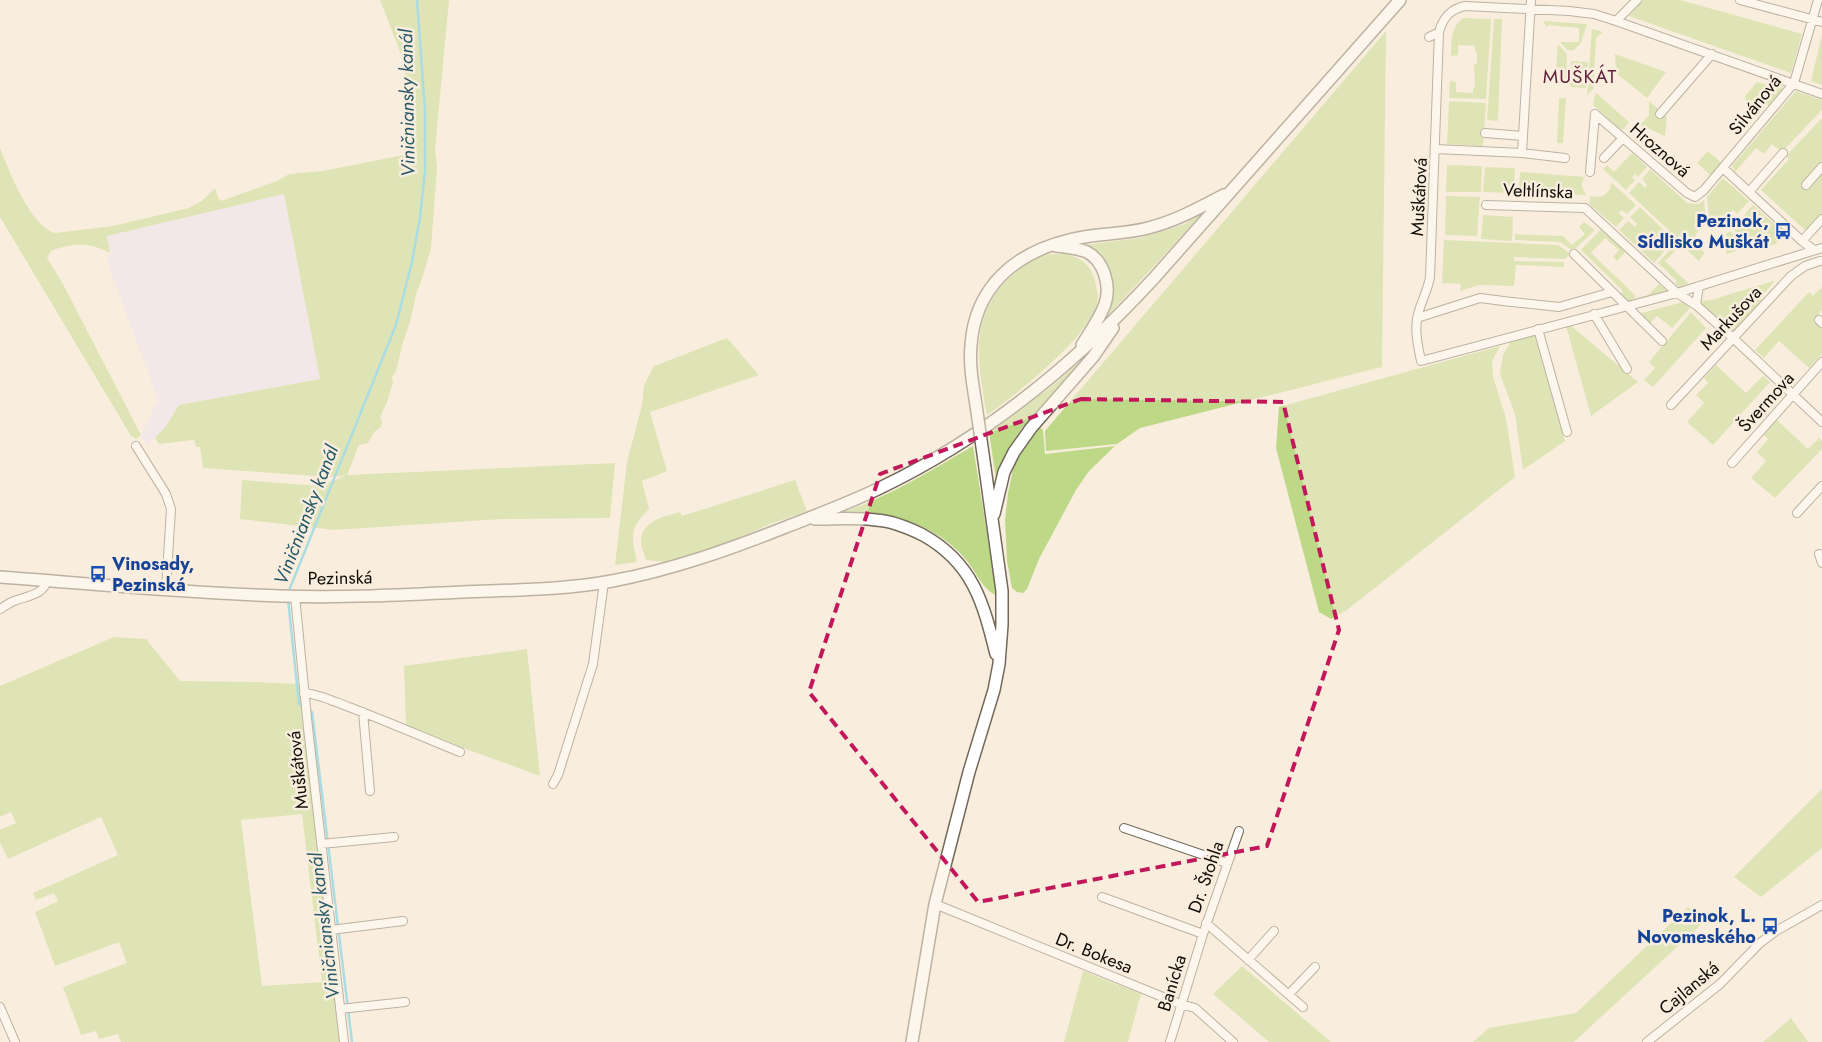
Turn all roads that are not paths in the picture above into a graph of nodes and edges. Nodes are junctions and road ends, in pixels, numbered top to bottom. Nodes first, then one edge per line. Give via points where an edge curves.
1 (1400, 0) edge
2 (1531, 0) edge
3 (1637, 0) edge
4 (1740, 0) edge
5 (1818, 0) edge
6 (1530, 10) junction
7 (1616, 21) junction
8 (1818, 21) edge
9 (1439, 32) junction
10 (1430, 37) dead end
11 (1712, 54) junction
12 (1794, 83) junction
13 (1822, 94) edge
14 (1660, 114) dead end
15 (1486, 133) dead end
16 (1523, 136) junction
17 (1622, 138) junction
18 (1436, 149) junction
19 (1522, 153) junction
20 (1783, 153) dead end
21 (1565, 158) dead end
22 (1604, 158) dead end
23 (1822, 167) edge
24 (1723, 168) junction
25 (1590, 172) dead end
26 (1806, 185) dead end
27 (1230, 192) junction
28 (1749, 192) junction
29 (1486, 204) dead end
30 (1822, 219) edge
31 (1802, 242) junction
32 (1045, 248) junction
33 (1818, 249) edge
34 (1574, 254) dead end
35 (1820, 261) dead end
36 (1699, 286) junction
37 (1612, 292) junction
38 (1677, 293) junction
39 (1696, 305) junction
40 (1626, 306) junction
41 (1124, 312) junction
42 (1594, 314) junction
43 (1417, 318) junction
44 (1538, 329) junction
45 (1732, 338) junction
46 (1662, 341) dead end
47 (1076, 356) junction
48 (1822, 362) edge
49 (1627, 369) dead end
50 (1793, 394) junction
51 (1671, 406) dead end
52 (1822, 422) edge
53 (1567, 432) dead end
54 (136, 446) dead end
55 (1732, 463) dead end
56 (1822, 486) edge
57 (1797, 513) dead end
58 (805, 519) junction
59 (993, 520) junction
60 (1819, 554) dead end
61 (1822, 563) edge
62 (0, 576) edge
63 (47, 580) junction
64 (604, 582) junction
65 (166, 588) junction
66 (289, 596) junction
67 (0, 609) edge
68 (999, 664) junction
69 (304, 693) junction
70 (363, 712) junction
71 (460, 752) dead end
72 (553, 784) dead end
73 (370, 791) dead end
74 (1124, 828) dead end
75 (1238, 831) dead end
76 (394, 838) dead end
77 (321, 844) junction
78 (1227, 862) junction
79 (1102, 897) dead end
80 (935, 904) junction
81 (1822, 906) edge
82 (404, 921) dead end
83 (1206, 923) junction
84 (331, 930) junction
85 (1274, 931) dead end
86 (1203, 934) junction
87 (1248, 960) junction
88 (1315, 967) dead end
89 (1289, 994) junction
90 (405, 1002) dead end
91 (1180, 1004) junction
92 (1303, 1006) dead end
93 (0, 1007) edge
94 (340, 1009) junction
95 (15, 1042) edge
96 (344, 1042) edge
97 (912, 1042) edge
98 (1170, 1042) edge
99 (1233, 1042) edge
100 (1647, 1042) edge

1 - 27 main road
2 - 6 street
3 - 7 street
4 - 8 street
5 - 8 street, Silvánová
6 - 7 street via 1586,13
6 - 9 street via 1465,6 1449,14
6 - 16 street
7 - 11 street
8 - 12 street, Silvánová
9 - 10 street
9 - 18 street, Muškátová
11 - 12 street
11 - 14 street
12 - 13 street
12 - 24 street, Silvánová
15 - 16 street
16 - 19 street
17 - 22 street
17 - 24 street, Hroznová via 1695,197
17 - 25 street, Hroznová via 1595,114
18 - 19 street
18 - 43 street, Muškátová via 1430,277
19 - 21 street
20 - 28 street
23 - 26 street
24 - 28 street
27 - 32 main road via 1159,225 1070,239
27 - 41 main road
28 - 31 street
29 - 38 street, Veltlínska via 1585,208
30 - 31 street
31 - 33 street
32 - 47 main road via 1068,247 1088,253 1099,264 1106,281 1102,310
32 - 59 main road, bridge via 1025,256 993,284 981,304 973,329 970,346 972,379
33 - 36 street
34 - 37 street
35 - 45 street, Markušova via 1804,266 1791,276
36 - 38 street
36 - 39 street
37 - 40 street
37 - 43 street via 1559,307 1480,298
38 - 39 street, Veltlínska
38 - 40 street
39 - 45 street, Veltlínska
40 - 42 street
40 - 46 street
41 - 47 main road, Pezinská
41 - 59 main road via 1093,357 1030,428 1014,452 1004,472
42 - 44 street
42 - 49 street
43 - 44 street, Muškátová via 1421,362
44 - 53 street
45 - 50 street, Veltlínska
45 - 51 street, Markušova
47 - 58 main road, Pezinská via 996,420 939,456 884,486
48 - 50 street, Švermova
50 - 52 street, Veltlínska
50 - 55 street, Švermova
54 - 65 street via 166,494 170,509
56 - 57 street
58 - 64 main road, Pezinská via 719,553
58 - 68 main road via 878,520 916,531 939,546 964,569 977,591
59 - 68 main road via 1002,608
60 - 61 street
62 - 63 main road, Pezinská
63 - 65 main road, Pezinská
63 - 67 street via 41,591
64 - 66 main road, Pezinská via 394,595
64 - 72 street via 593,664
65 - 66 main road, Pezinská
66 - 69 street, Muškátová
68 - 80 main road
69 - 70 street
69 - 77 street, Muškátová
70 - 71 street
70 - 73 street
74 - 78 street
75 - 78 street, Dr. Štohla
76 - 77 street
77 - 84 street, Muškátová
78 - 83 street, Dr. Štohla
79 - 86 street
80 - 91 street, Dr. Bokesa
80 - 97 main road
81 - 100 street, Cajlanská via 1760,943 1720,984
82 - 84 street
83 - 86 street, Dr. Štohla
83 - 87 street
84 - 94 street, Muškátová
85 - 87 street
86 - 91 street, Banícka
87 - 89 street
88 - 89 street
89 - 92 street
90 - 94 street
91 - 98 street, Banícka
91 - 99 street, Dr. Bokesa via 1195,1008
93 - 95 street
94 - 96 street, Muškátová

